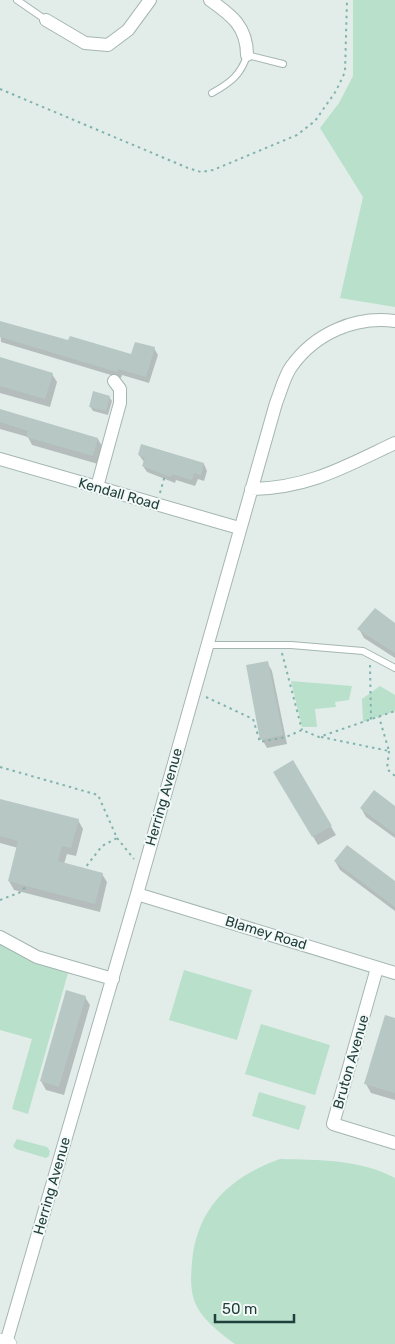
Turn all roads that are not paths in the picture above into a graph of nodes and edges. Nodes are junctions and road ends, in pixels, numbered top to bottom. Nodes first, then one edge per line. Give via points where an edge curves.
1 (17, 0) edge
2 (150, 0) edge
3 (210, 0) edge
4 (46, 20) joint
5 (247, 55) junction
6 (283, 64) dead end
7 (212, 93) dead end
8 (395, 321) edge
9 (114, 381) dead end
10 (395, 443) edge
11 (0, 459) edge
12 (97, 487) junction
13 (251, 488) junction
14 (239, 528) junction
15 (206, 645) junction
16 (395, 668) edge
17 (137, 894) junction
18 (0, 937) edge
19 (377, 968) junction
20 (395, 973) edge
21 (112, 979) junction
22 (395, 1142) edge
23 (5, 1343) edge

1 - 4 lane
2 - 4 street via 128,30 108,45 85,43
3 - 5 street via 237,21 246,36
5 - 6 lane
5 - 7 lane via 236,78
8 - 13 street, Herring Avenue via 375,318 343,325 313,342 290,368
9 - 12 street via 120,389 120,403
10 - 13 street via 318,479 286,486
11 - 12 street, Kendall Road
12 - 14 street, Kendall Road
13 - 14 street, Herring Avenue
14 - 15 street, Herring Avenue
15 - 16 lane via 280,645 363,651
15 - 17 street, Herring Avenue
17 - 19 street, Blamey Road
17 - 21 street, Herring Avenue
18 - 21 street via 37,957
19 - 20 street, Blamey Road
19 - 22 street, Bruton Avenue via 333,1124
21 - 23 street, Herring Avenue

